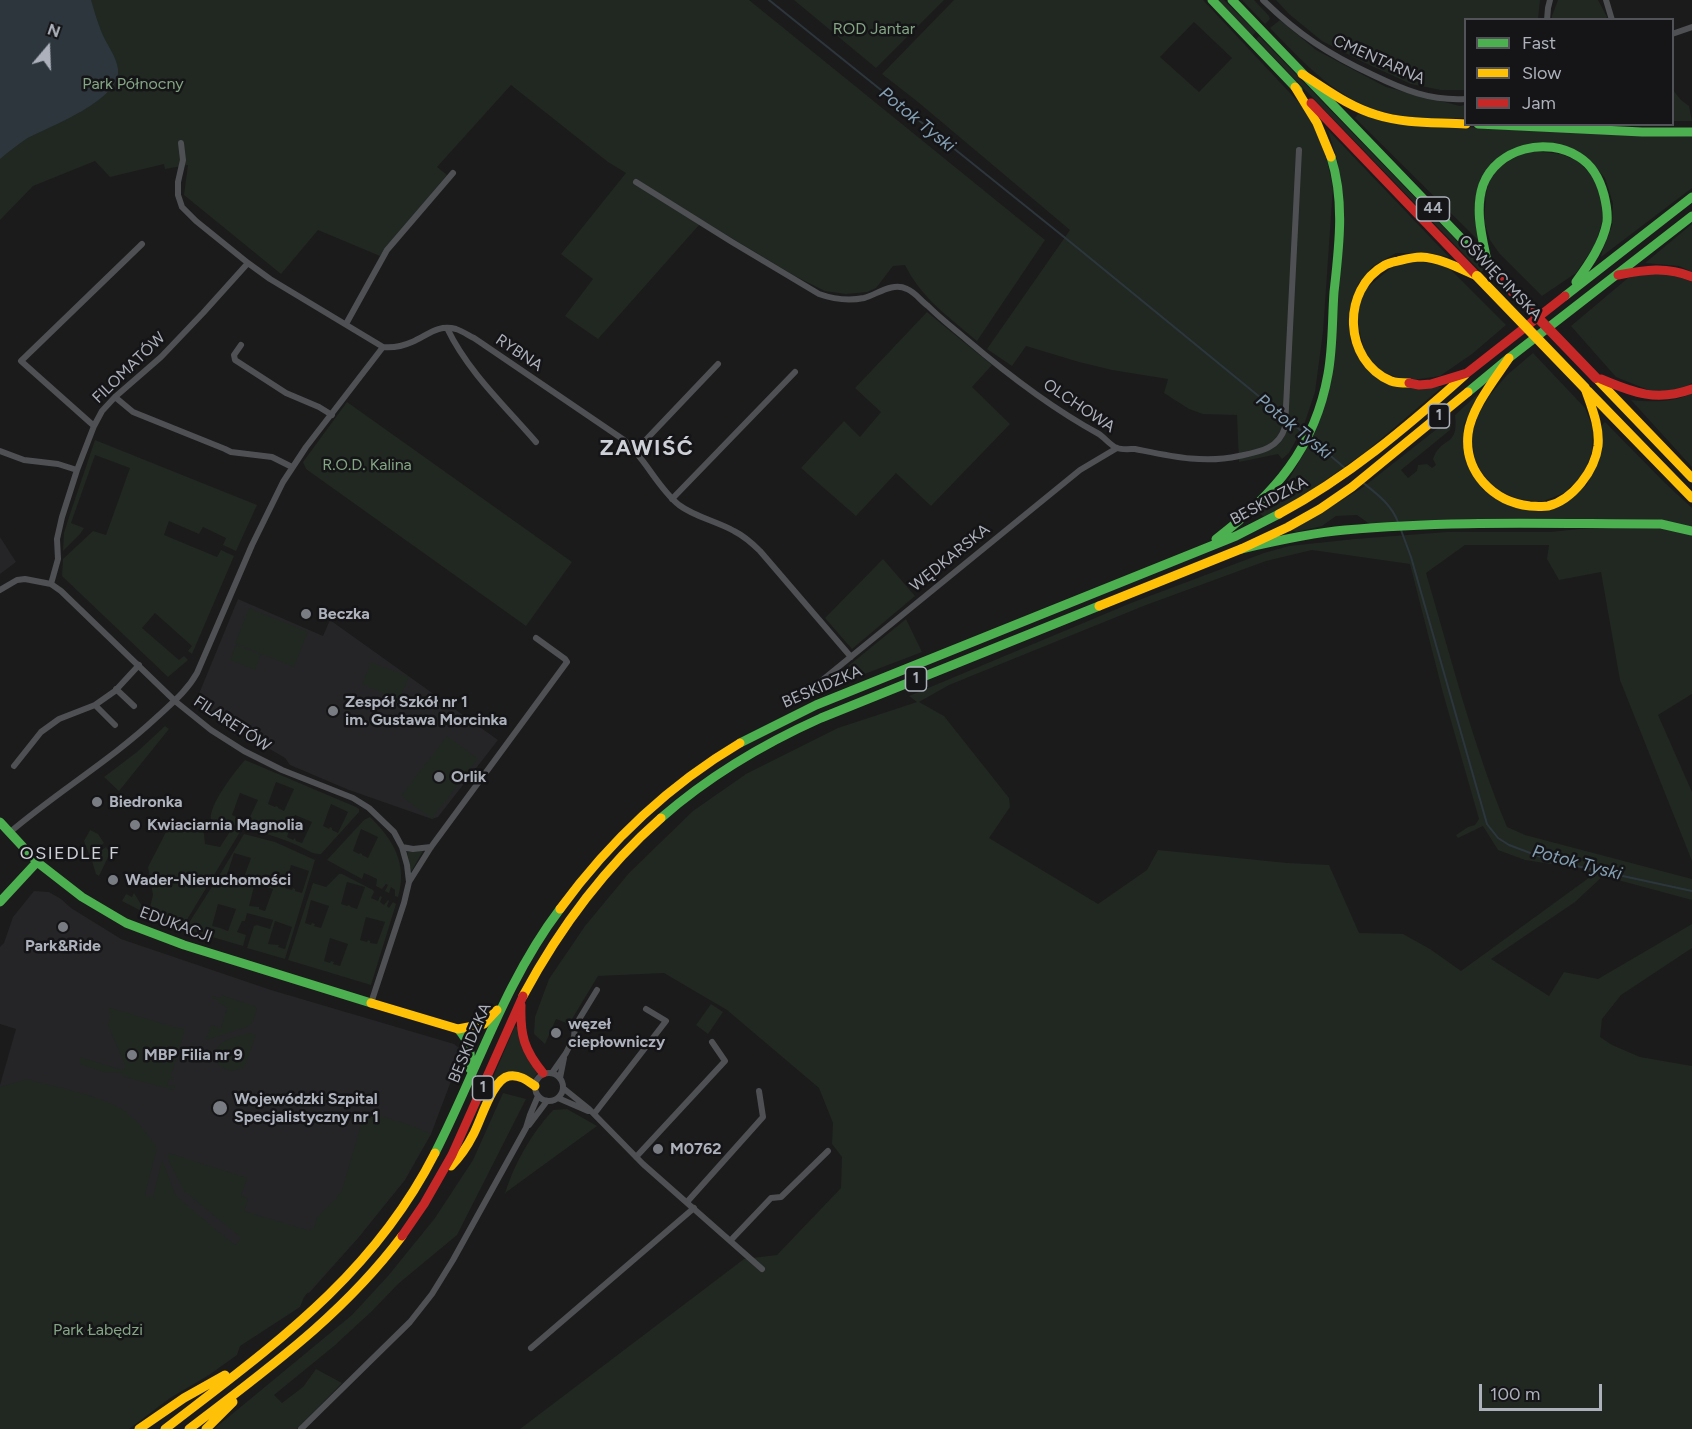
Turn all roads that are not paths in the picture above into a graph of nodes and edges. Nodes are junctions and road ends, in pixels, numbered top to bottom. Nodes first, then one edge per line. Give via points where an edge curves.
1 (1212, 0) edge
2 (1233, 0) edge
3 (1263, 0) edge
4 (1550, 0) edge
5 (1606, 0) edge
6 (1547, 18) edge
7 (1611, 18) edge
8 (1692, 27) edge
9 (1674, 33) edge
10 (1302, 74) junction
11 (1295, 87) junction
12 (1464, 99) edge
13 (1464, 124) edge
14 (1520, 126) edge
15 (1692, 132) edge
16 (181, 143) dead end
17 (1299, 150) dead end
18 (453, 173) dead end
19 (636, 182) dead end
20 (1692, 197) edge
21 (1692, 216) edge
22 (142, 244) dead end
23 (248, 263) junction
24 (1488, 266) junction
25 (1615, 275) junction
26 (1477, 276) junction
27 (1692, 277) edge
28 (1569, 292) junction
29 (346, 324) junction
30 (447, 328) junction
31 (241, 345) dead end
32 (383, 347) junction
33 (1509, 358) junction
34 (718, 364) dead end
35 (795, 372) dead end
36 (1467, 373) junction
37 (1596, 378) junction
38 (1585, 388) junction
39 (1692, 389) edge
40 (115, 397) junction
41 (332, 416) junction
42 (94, 426) junction
43 (536, 442) dead end
44 (1117, 448) junction
45 (634, 450) junction
46 (0, 451) edge
47 (292, 467) junction
48 (77, 470) junction
49 (1692, 478) edge
50 (1692, 498) edge
51 (672, 499) junction
52 (1692, 531) edge
53 (1241, 549) junction
54 (1197, 552) junction
55 (51, 584) junction
56 (0, 590) edge
57 (536, 638) dead end
58 (851, 657) junction
59 (139, 665) junction
60 (116, 689) junction
61 (804, 694) dead end
62 (175, 701) junction
63 (95, 705) junction
64 (134, 706) dead end
65 (115, 725) dead end
66 (14, 766) dead end
67 (0, 822) edge
68 (9, 833) junction
69 (402, 847) junction
70 (431, 847) junction
71 (38, 862) junction
72 (409, 882) junction
73 (0, 902) edge
74 (597, 990) dead end
75 (507, 995) junction
76 (521, 1000) junction
77 (371, 1003) junction
78 (646, 1009) dead end
79 (458, 1029) junction
80 (712, 1042) dead end
81 (566, 1053) junction
82 (548, 1073) junction
83 (560, 1078) junction
84 (469, 1084) junction
85 (563, 1088) junction
86 (537, 1091) junction
87 (759, 1091) dead end
88 (558, 1098) junction
89 (547, 1101) junction
90 (594, 1114) junction
91 (526, 1128) junction
92 (828, 1151) dead end
93 (636, 1157) junction
94 (442, 1174) junction
95 (687, 1202) junction
96 (694, 1208) junction
97 (731, 1240) junction
98 (762, 1269) dead end
99 (531, 1348) dead end
100 (251, 1362) junction
101 (260, 1374) junction
102 (140, 1429) edge
103 (165, 1429) edge
104 (189, 1429) edge
105 (206, 1429) edge
106 (301, 1429) edge

1 - 11 main road, OŚWIĘCIMSKA / 44
2 - 10 main road, OŚWIĘCIMSKA / 44
3 - 12 street, CMENTARNA via 1298,32 1347,63 1402,89 1435,99
4 - 6 street
5 - 7 street
8 - 9 street
10 - 13 main road via 1360,109 1376,114
10 - 24 main road, OŚWIĘCIMSKA / 44
11 - 26 main road, OŚWIĘCIMSKA / 44
11 - 54 main road via 1328,146 1340,204 1328,373 1322,402 1299,455 1272,492 1256,509
14 - 15 main road
16 - 23 street via 178,195 182,207
17 - 44 street, OLCHOWA via 1285,427 1280,438 1262,452 1219,460
18 - 29 street via 387,250
19 - 44 street, OLCHOWA via 819,294 852,299 896,286 912,291 1008,373
20 - 28 main road, BESKIDZKA / 1
21 - 25 main road, BESKIDZKA / 1
22 - 42 street via 21,361
23 - 29 street
23 - 40 street, FILOMATÓW via 161,357
24 - 28 main road via 1478,214 1483,185 1490,172 1497,163 1528,148 1564,151 1579,157 1592,170 1602,185 1607,205 1607,219 1596,253
24 - 37 main road, OŚWIĘCIMSKA / 44, bridge
25 - 27 main road via 1661,268
25 - 33 main road, BESKIDZKA / 1
26 - 36 main road via 1433,258 1396,260 1371,275 1361,288 1352,315 1360,356 1386,379 1418,386
26 - 38 main road, OŚWIĘCIMSKA / 44, bridge
28 - 36 main road, BESKIDZKA / 1
29 - 32 street
30 - 32 street via 432,330 393,348
30 - 43 street via 457,348
30 - 45 street, RYBNA via 474,338
31 - 41 street via 235,360 286,393 320,406
32 - 41 street
33 - 38 main road via 1474,414 1468,435 1471,460 1481,481 1492,493 1512,504 1548,506 1569,495 1587,476 1598,444
33 - 53 main road, BESKIDZKA / 1 via 1352,487 1288,527
34 - 45 street
35 - 51 street
36 - 54 main road, BESKIDZKA / 1 via 1341,477 1281,514
37 - 39 main road via 1654,397
37 - 49 main road, OŚWIĘCIMSKA / 44
38 - 50 main road, OŚWIĘCIMSKA / 44
40 - 42 street, FILOMATÓW
40 - 47 street via 133,412 231,452 272,457
41 - 47 street
42 - 48 street, FILOMATÓW
44 - 58 street, WĘDKARSKA via 1080,470
45 - 51 street, RYBNA
46 - 48 street
47 - 62 street via 265,515 197,673
48 - 55 street, FILOMATÓW via 57,539 58,559
51 - 58 street, RYBNA via 754,545
52 - 53 main road via 1660,524 1452,524 1323,532
53 - 76 main road, BESKIDZKA / 1 via 821,718 742,758 672,808 616,862 569,920
54 - 75 main road, BESKIDZKA / 1 via 816,705 734,747 662,798 605,852 557,911
55 - 56 street via 20,579
55 - 59 street, FILARETÓW
57 - 70 street, FILARETÓW via 567,662
58 - 61 street, WĘDKARSKA
59 - 60 street
59 - 62 street, FILARETÓW
60 - 63 street
60 - 64 street
62 - 68 street via 128,743
62 - 69 street, FILARETÓW via 244,751 369,808 394,832
63 - 65 street
63 - 66 street via 59,719 41,732
67 - 68 main road, EDUKACJI
68 - 71 main road, EDUKACJI
69 - 70 street
69 - 72 street, FILARETÓW
70 - 72 street, FILARETÓW
71 - 73 main road
71 - 77 main road, EDUKACJI via 82,897 143,930
72 - 77 street, FILARETÓW
74 - 81 street via 575,1026
75 - 79 main road via 484,1024
75 - 84 main road, BESKIDZKA / 1
76 - 82 main road via 522,1041
76 - 94 main road, BESKIDZKA / 1
77 - 79 main road, EDUKACJI
78 - 90 street via 666,1022
79 - 84 main road via 470,1044
80 - 93 street via 724,1061
81 - 82 street
81 - 83 street
82 - 83 street
82 - 86 street via 537,1079
83 - 85 street
84 - 100 main road, BESKIDZKA / 1 via 429,1168 382,1238 331,1295
85 - 88 street
85 - 90 street
86 - 89 street
86 - 91 street
86 - 94 main road via 515,1075 501,1079 469,1143
87 - 95 street via 763,1117
88 - 89 street
88 - 90 street
89 - 91 street
90 - 93 street
91 - 106 street via 432,1294 410,1322
92 - 97 street via 781,1197 771,1198
93 - 95 street
94 - 101 main road, BESKIDZKA / 1 via 406,1230 364,1281 341,1306
95 - 96 street
96 - 97 street
96 - 99 street
97 - 98 street
100 - 102 main road via 184,1398
100 - 103 main road, BESKIDZKA / 1
101 - 104 main road, BESKIDZKA / 1
101 - 105 main road

